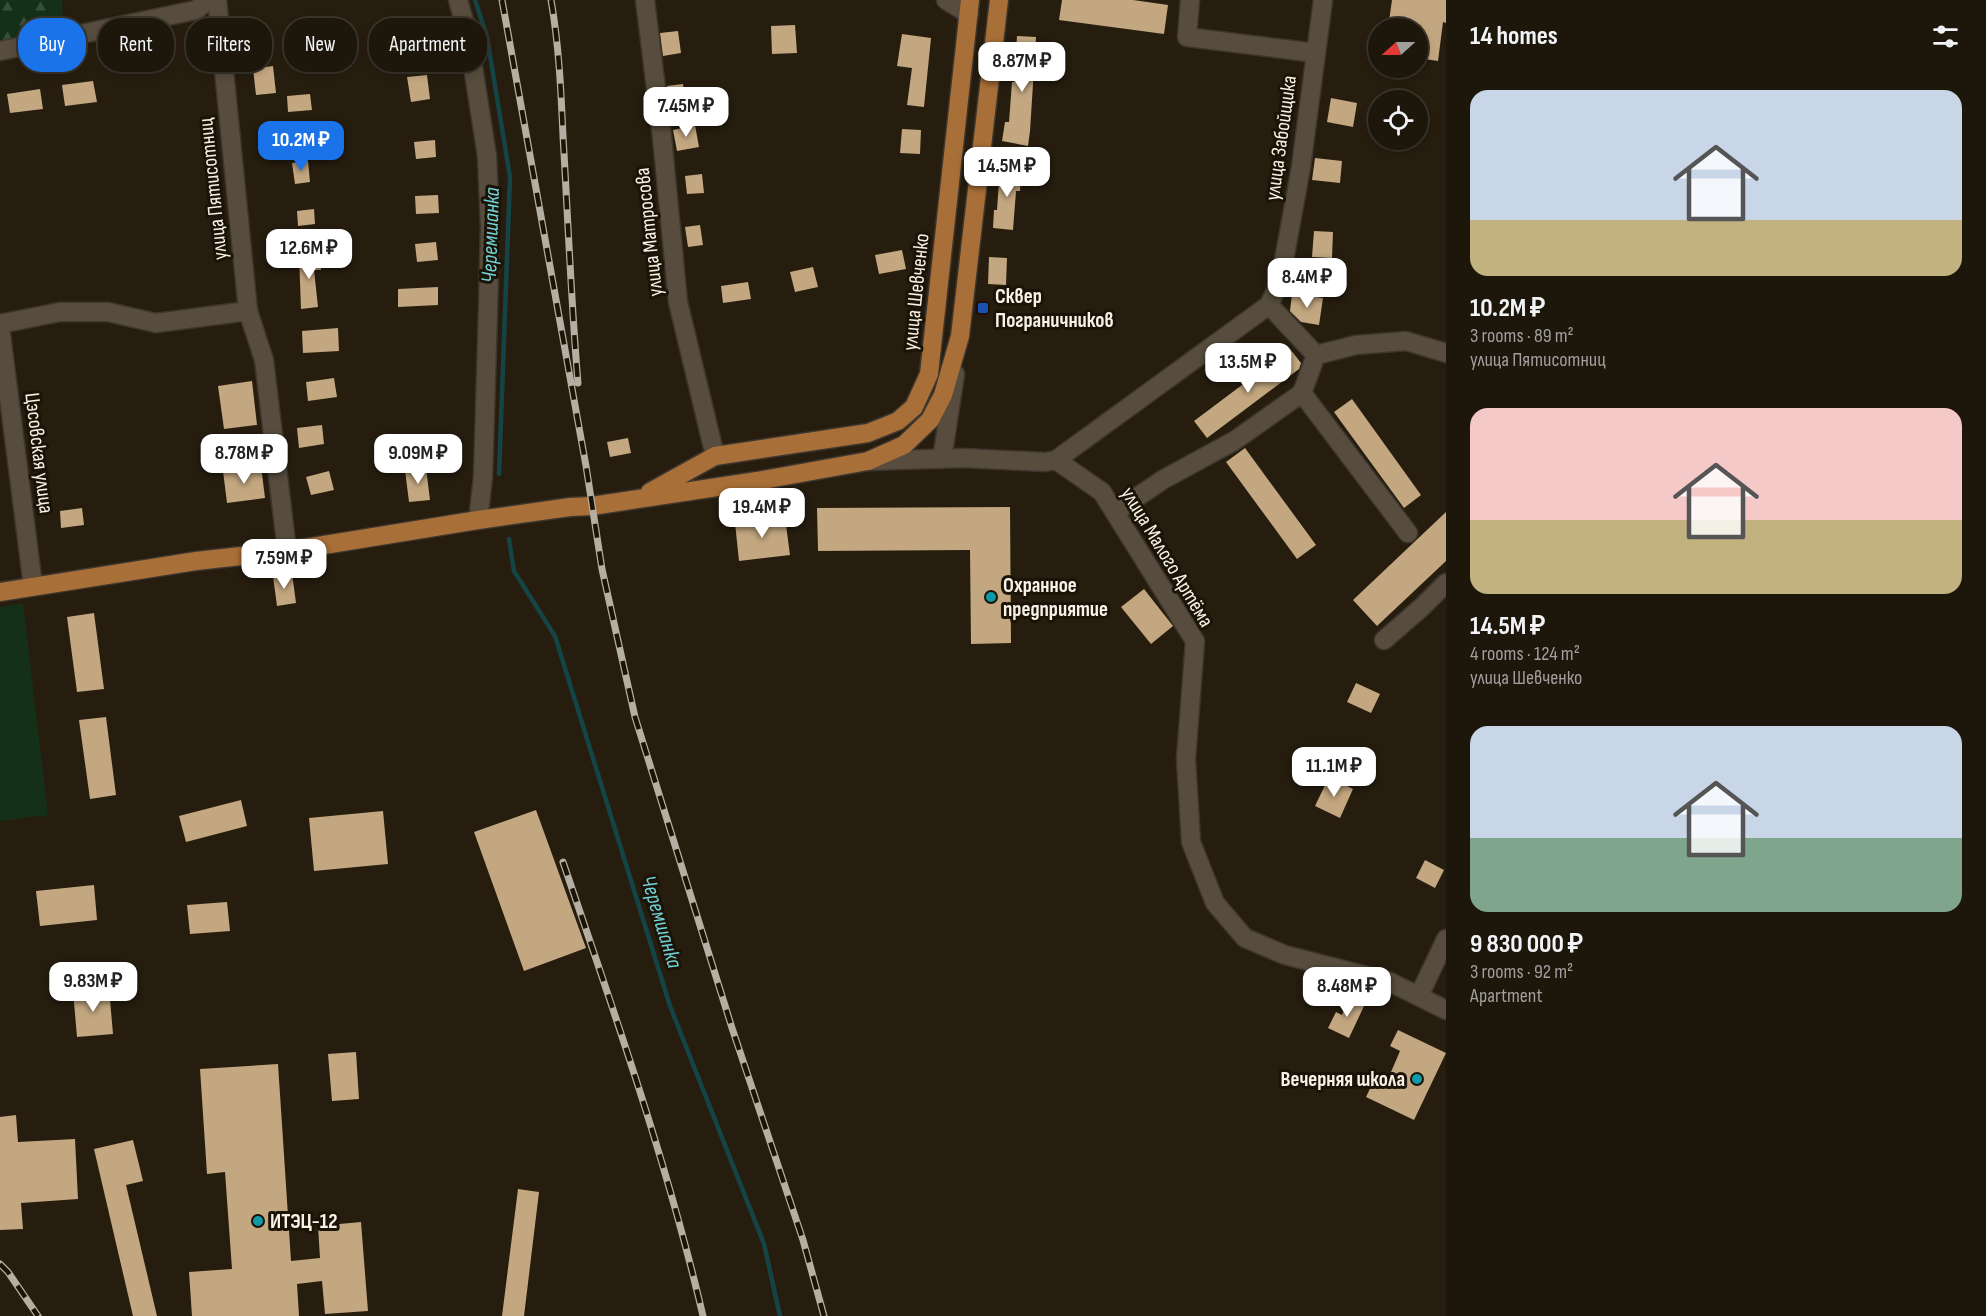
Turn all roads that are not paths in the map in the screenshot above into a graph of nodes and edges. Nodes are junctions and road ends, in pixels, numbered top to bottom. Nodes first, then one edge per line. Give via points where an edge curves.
1 (208, 0) edge
2 (217, 0) edge
3 (458, 0) edge
4 (645, 0) edge
5 (946, 0) edge
6 (999, 0) edge
7 (1190, 0) edge
8 (1323, 0) edge
9 (970, 7) edge
10 (0, 51) edge
11 (1316, 53) junction
12 (1269, 305) junction
13 (248, 311) junction
14 (0, 325) edge
15 (960, 336) junction
16 (1446, 353) edge
17 (1316, 355) junction
18 (929, 374) junction
19 (1302, 393) junction
20 (715, 456) junction
21 (942, 459) junction
22 (1056, 460) junction
23 (868, 461) junction
24 (640, 498) junction
25 (1115, 512) junction
26 (482, 520) junction
27 (1408, 533) dead end
28 (287, 551) junction
29 (1446, 583) edge
30 (33, 586) junction
31 (0, 592) edge
32 (1384, 640) dead end
33 (1446, 939) edge
34 (1419, 996) junction
35 (1446, 1011) edge

1 - 10 street via 196,10
2 - 13 street, улица Пятисотниц
3 - 26 street via 468,35 487,156 490,228
4 - 20 street, улица Матросова via 678,302
5 - 9 street
6 - 15 main road
7 - 11 street via 1187,37
8 - 11 street, улица Забойщика
9 - 18 main road, улица Шевченко
11 - 12 street, улица Забойщика via 1280,282
12 - 17 street
12 - 22 street
13 - 14 street via 156,323 108,312 60,312
13 - 28 street, улица Пятисотниц via 264,360
14 - 30 street, Цэсовская улица
15 - 21 street
15 - 23 main road via 943,395 930,420 904,445
16 - 17 street via 1406,341 1356,345
17 - 19 street
18 - 20 main road, улица Шевченко via 914,407 898,421 868,433
18 - 21 street
19 - 25 street via 1234,441 1164,479
19 - 27 street
20 - 24 main road
21 - 22 street
21 - 23 street
22 - 25 street, улица Малого Артёма via 1102,492
23 - 24 main road
24 - 26 main road
25 - 34 street, улица Малого Артёма via 1195,641 1186,759 1191,842 1215,903 1245,938 1285,955 1390,982
26 - 28 main road
28 - 30 main road
29 - 32 street
30 - 31 main road
33 - 34 street
34 - 35 street, улица Малого Артёма

